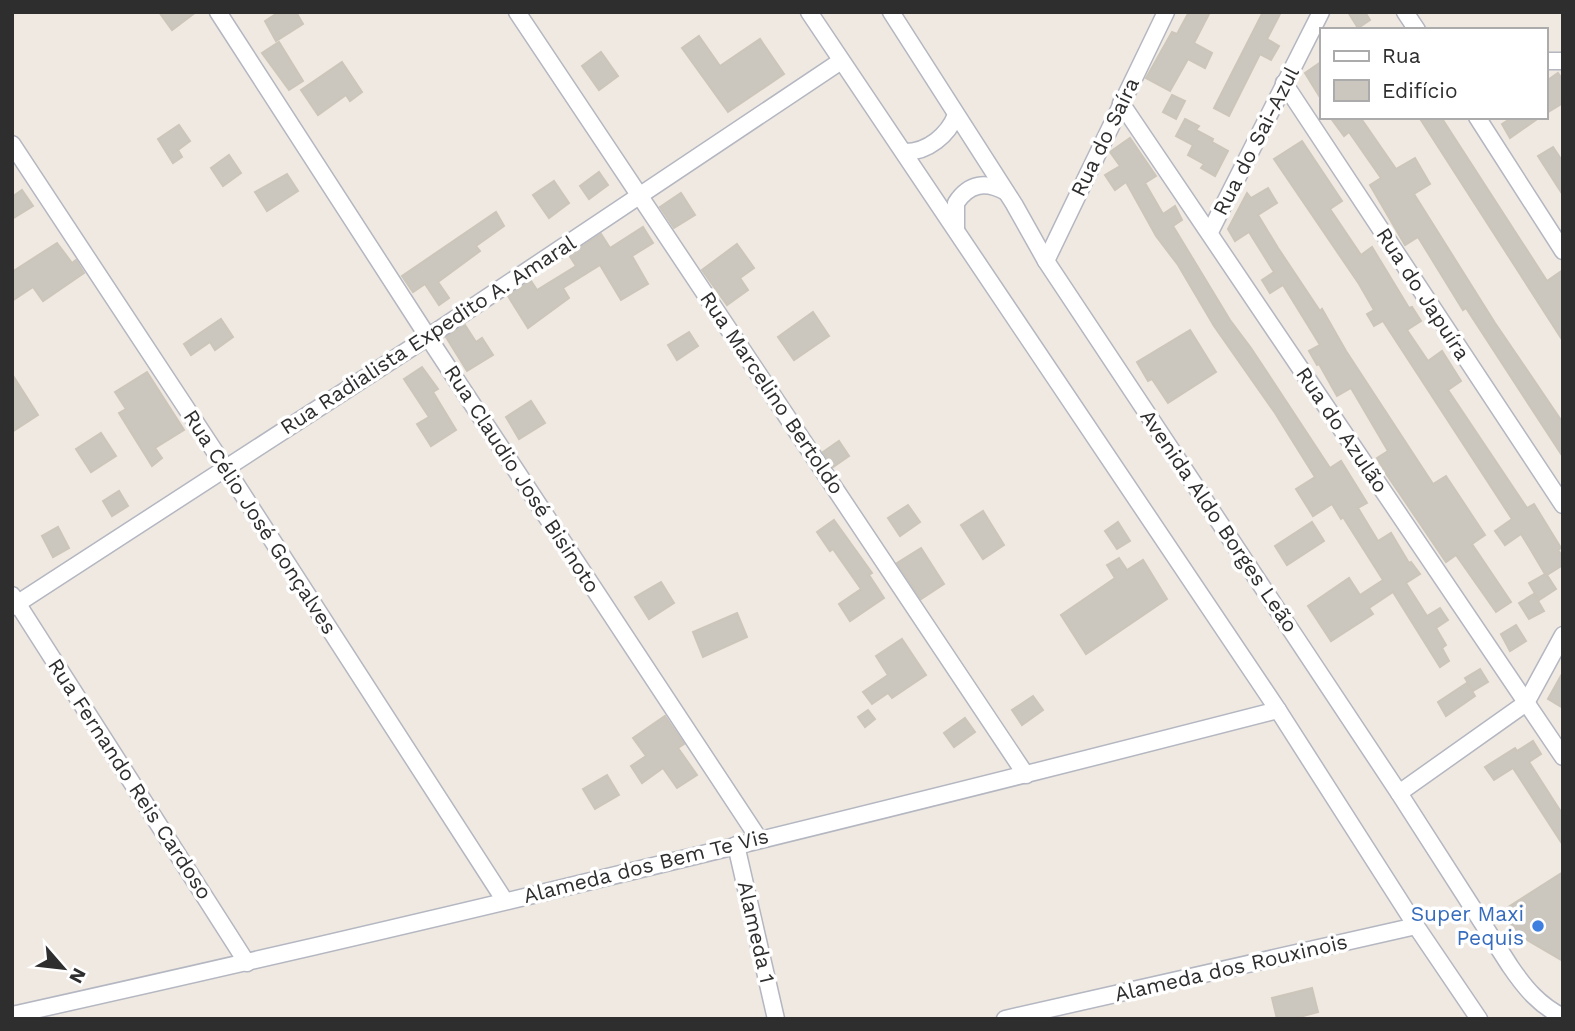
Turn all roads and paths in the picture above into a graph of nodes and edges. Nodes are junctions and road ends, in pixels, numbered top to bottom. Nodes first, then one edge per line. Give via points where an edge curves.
1 (218, 12) edge
2 (517, 12) edge
3 (809, 12) edge
4 (891, 12) edge
5 (1166, 12) edge
6 (1321, 12) edge
7 (1405, 12) edge
8 (1416, 28) edge
9 (841, 61) junction
10 (1284, 83) junction
11 (1121, 103) junction
12 (957, 115) junction
13 (1478, 119) edge
14 (12, 144) edge
15 (905, 152) junction
16 (1006, 192) junction
17 (640, 196) junction
18 (956, 228) junction
19 (1210, 232) junction
20 (1563, 251) edge
21 (1046, 261) junction
22 (428, 337) junction
23 (225, 467) junction
24 (1563, 505) edge
25 (14, 602) edge
26 (1563, 635) edge
27 (1526, 703) junction
28 (1278, 710) junction
29 (1563, 757) edge
30 (1026, 775) junction
31 (1399, 793) junction
32 (759, 839) junction
33 (736, 845) junction
34 (505, 901) junction
35 (1416, 926) junction
36 (247, 963) junction
37 (12, 1015) edge
38 (1563, 1017) edge
39 (776, 1019) edge
40 (1004, 1019) edge
41 (1479, 1019) edge

1 - 22 street, Rua Claudio José Bisinoto
2 - 17 street, Rua Marcelino Bertoldo
3 - 9 street
4 - 12 street, Avenida Aldo Borges Leão
5 - 11 street, Rua do Saíra
6 - 10 street, Rua do Sai-Azul
7 - 8 street
9 - 15 street
9 - 17 street, Rua Radialista Expedito A. Amaral
10 - 19 street, Rua do Sai-Azul
10 - 24 street, Rua do Japuíra
11 - 19 street, Rua do Azulão
11 - 21 street, Rua do Saíra
12 - 15 street via 938,139
12 - 16 street, Avenida Aldo Borges Leão
13 - 20 street
14 - 23 street, Rua Célio José Gonçalves
15 - 18 street
16 - 18 street via 982,184 970,188 956,203
16 - 21 street, Avenida Aldo Borges Leão
17 - 22 street, Rua Radialista Expedito A. Amaral
17 - 30 street, Rua Marcelino Bertoldo
18 - 28 street
19 - 27 street, Rua do Azulão
21 - 31 street, Avenida Aldo Borges Leão
22 - 23 street, Rua Radialista Expedito A. Amaral
22 - 32 street, Rua Claudio José Bisinoto
23 - 25 street, Rua Radialista Expedito A. Amaral
23 - 34 street, Rua Célio José Gonçalves
25 - 36 street, Rua Fernando Reis Cardoso
26 - 27 street
27 - 29 street, Rua do Azulão
27 - 31 street
28 - 30 street, Alameda dos Bem Te Vis
28 - 35 street
30 - 32 street, Alameda dos Bem Te Vis
31 - 38 street, Avenida Aldo Borges Leão via 1525,989
32 - 33 street, Alameda dos Bem Te Vis
33 - 34 street, Alameda dos Bem Te Vis
33 - 39 street, Alameda 1
34 - 36 street, Alameda dos Bem Te Vis
35 - 40 street, Alameda dos Rouxinois
35 - 41 street
36 - 37 street, Alameda dos Bem Te Vis

